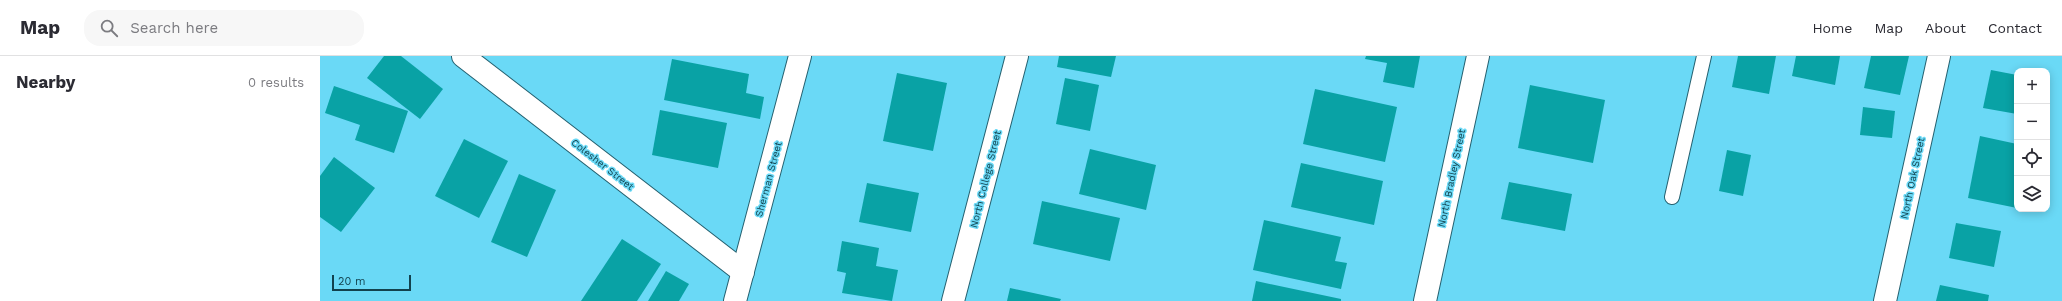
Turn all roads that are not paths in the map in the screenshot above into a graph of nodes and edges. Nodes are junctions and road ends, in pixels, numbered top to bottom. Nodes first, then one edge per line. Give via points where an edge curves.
1 (463, 56) edge
2 (800, 56) edge
3 (1016, 56) edge
4 (1478, 56) edge
5 (1704, 56) edge
6 (1939, 56) edge
7 (1672, 197) dead end
8 (743, 272) junction
9 (735, 301) edge
10 (953, 301) edge
11 (1424, 301) edge
12 (1885, 301) edge

1 - 8 street, Colesher Street
2 - 8 street, Sherman Street
3 - 10 street, North College Street
4 - 11 street, North Bradley Street
5 - 7 lane
6 - 12 street, North Oak Street
8 - 9 street, Sherman Street

